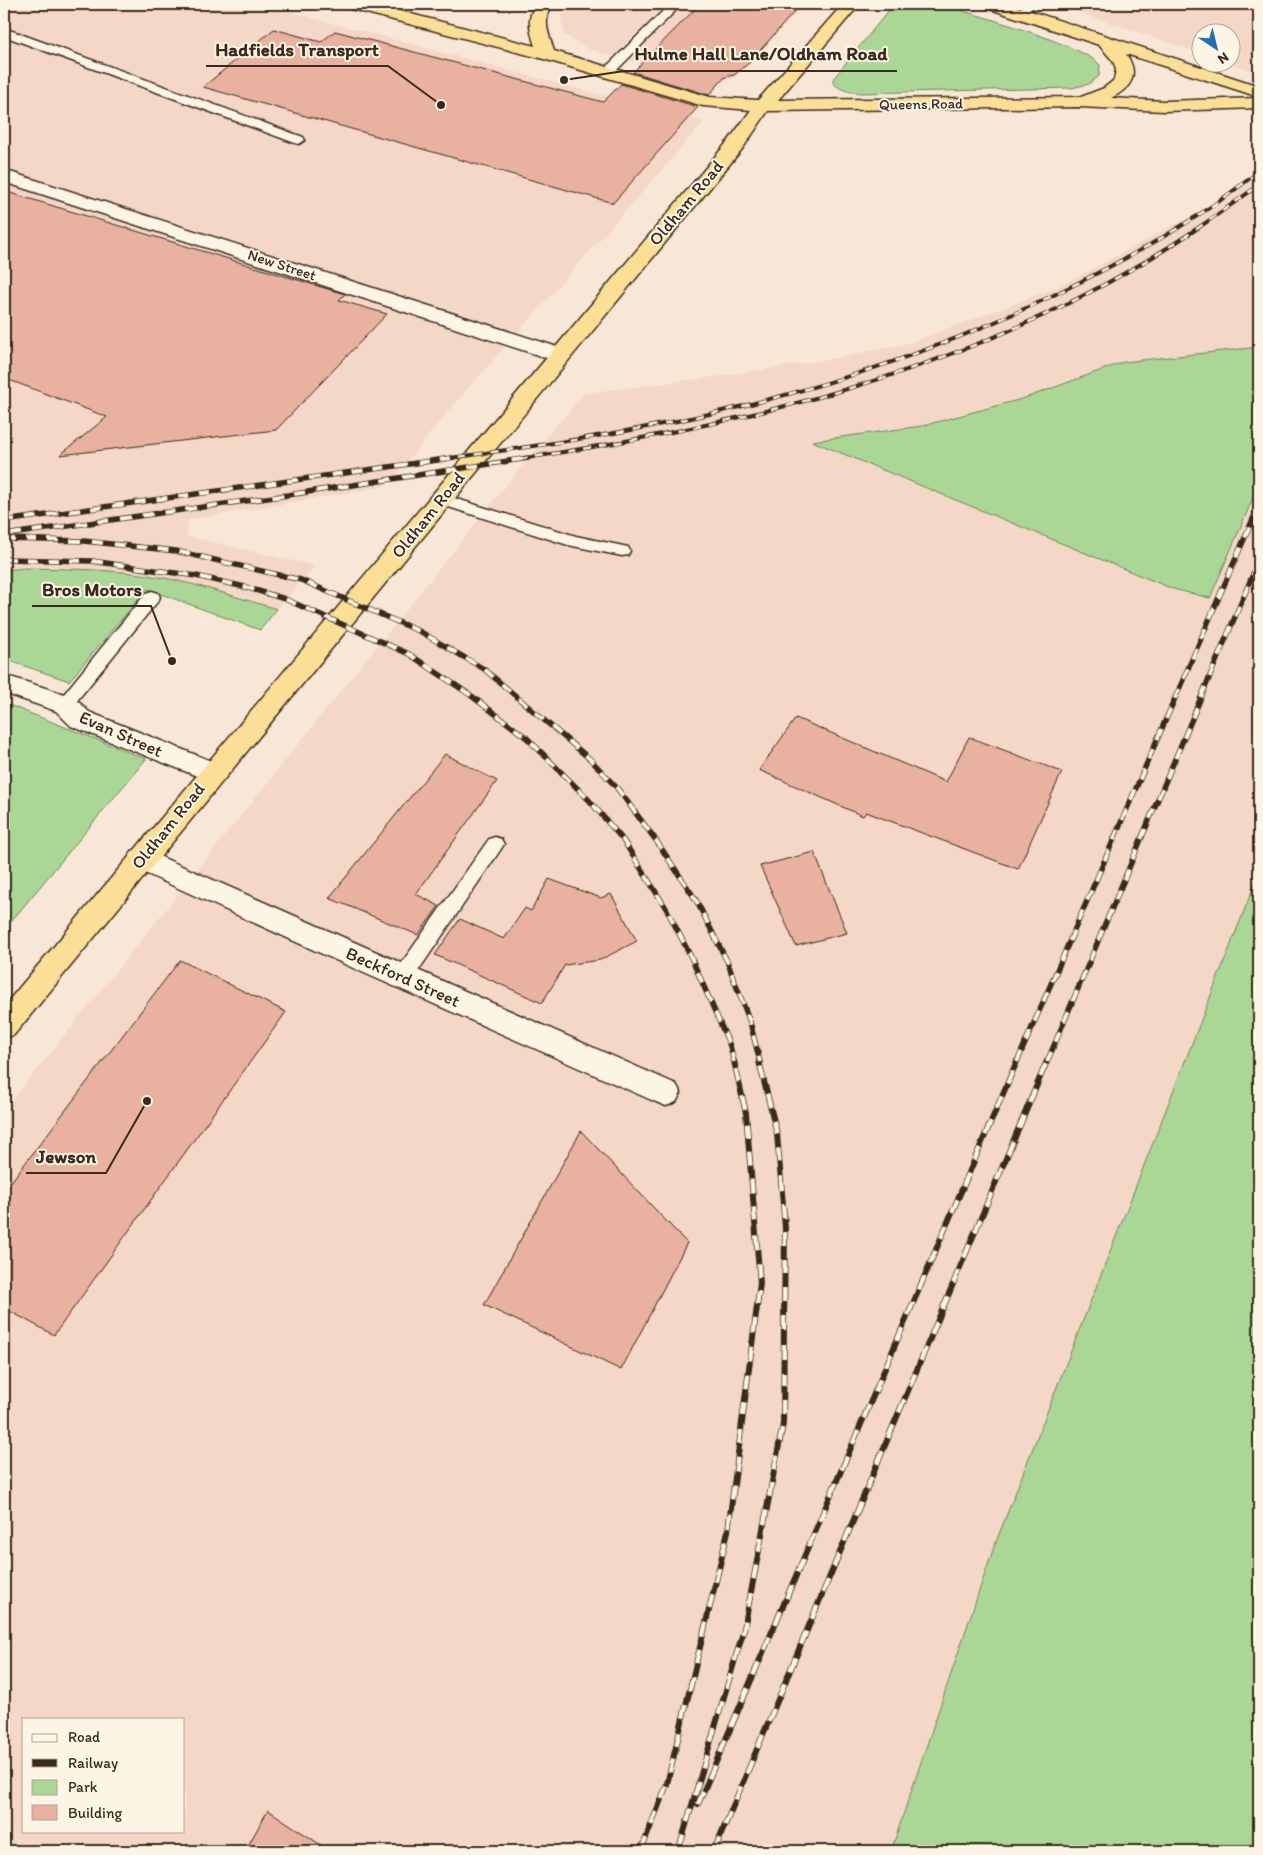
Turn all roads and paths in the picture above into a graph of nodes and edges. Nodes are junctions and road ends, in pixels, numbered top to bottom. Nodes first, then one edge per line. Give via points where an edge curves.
1 (353, 4) edge
2 (545, 4) edge
3 (676, 4) edge
4 (852, 4) edge
5 (993, 4) edge
6 (1026, 8) edge
7 (4, 32) edge
8 (1106, 42) junction
9 (546, 54) junction
10 (607, 73) junction
11 (1259, 92) edge
12 (1079, 102) junction
13 (1259, 103) edge
14 (763, 106) junction
15 (299, 140) dead end
16 (4, 176) edge
17 (560, 354) junction
18 (441, 499) junction
19 (622, 551) dead end
20 (152, 598) dead end
21 (4, 684) edge
22 (65, 704) junction
23 (212, 772) junction
24 (494, 844) dead end
25 (142, 859) junction
26 (403, 977) junction
27 (4, 1026) edge
28 (666, 1093) dead end

1 - 9 highway, Queens Road
2 - 9 highway via 537,23
3 - 10 lane
4 - 14 highway, Oldham Road
5 - 6 highway
6 - 8 highway
7 - 15 lane
8 - 11 highway
8 - 12 highway, Queens Road via 1123,63 1123,80 1113,90
9 - 10 highway, Queens Road
10 - 14 highway, Queens Road via 709,102
12 - 13 highway, Queens Road via 1164,106
12 - 14 highway, Queens Road
14 - 17 highway, Oldham Road via 736,144
16 - 17 street, New Street
17 - 18 highway, Oldham Road
18 - 19 lane via 574,541
18 - 23 highway, Oldham Road
20 - 22 lane
21 - 22 street, Evan Street
22 - 23 street, Evan Street via 80,719
23 - 25 highway, Oldham Road
24 - 26 lane
25 - 26 street, Beckford Street
25 - 27 highway, Oldham Road
26 - 28 street, Beckford Street

